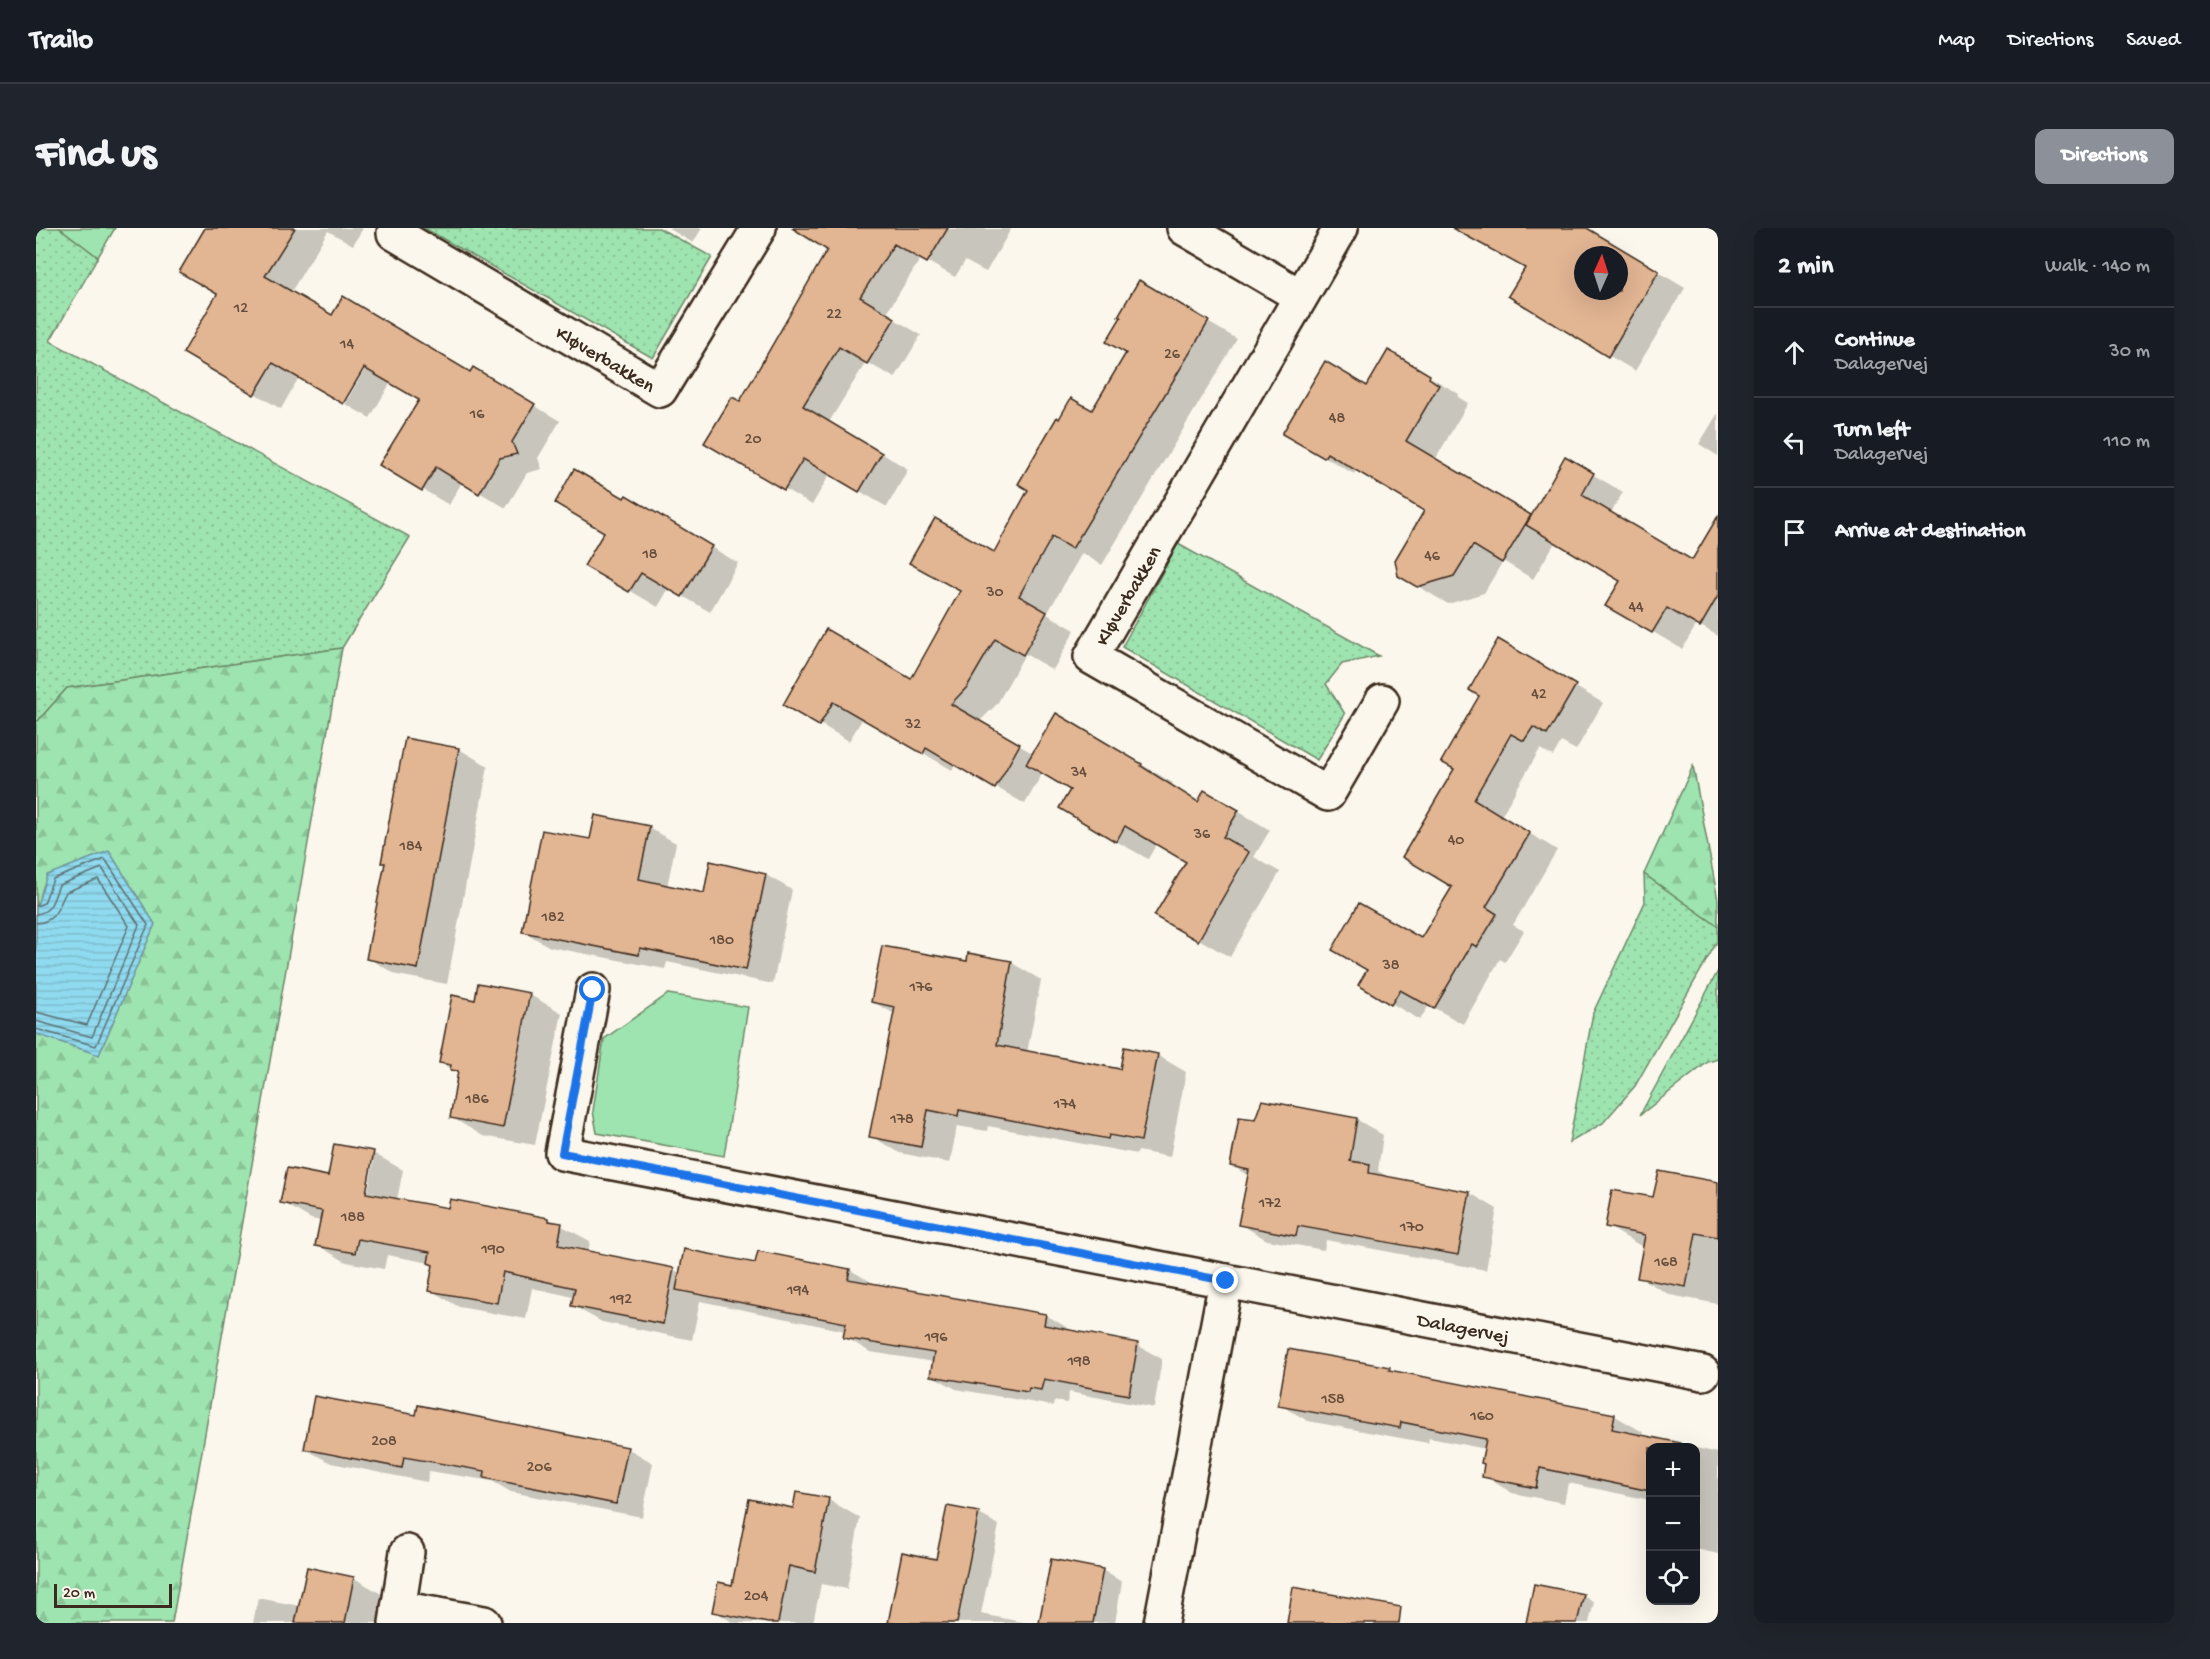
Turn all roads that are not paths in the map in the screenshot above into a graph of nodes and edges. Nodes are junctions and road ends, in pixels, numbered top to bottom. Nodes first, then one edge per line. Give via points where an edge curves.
1 (397, 228) edge
2 (759, 228) edge
3 (1184, 228) edge
4 (1341, 228) edge
5 (1300, 296) junction
6 (1382, 701) dead end
7 (593, 990) dead end
8 (1226, 1281) junction
9 (1703, 1373) dead end
10 (407, 1552) dead end
11 (397, 1615) edge
12 (484, 1623) edge
13 (1161, 1623) edge

1 - 2 street, Kløverbakken via 394,233 660,390
3 - 5 street
4 - 5 street, Kløverbakken
5 - 6 street, Kløverbakken via 1091,657 1328,794
7 - 8 street, Dalagervej via 562,1153
8 - 9 street, Dalagervej
8 - 13 street
10 - 11 street
11 - 12 street

